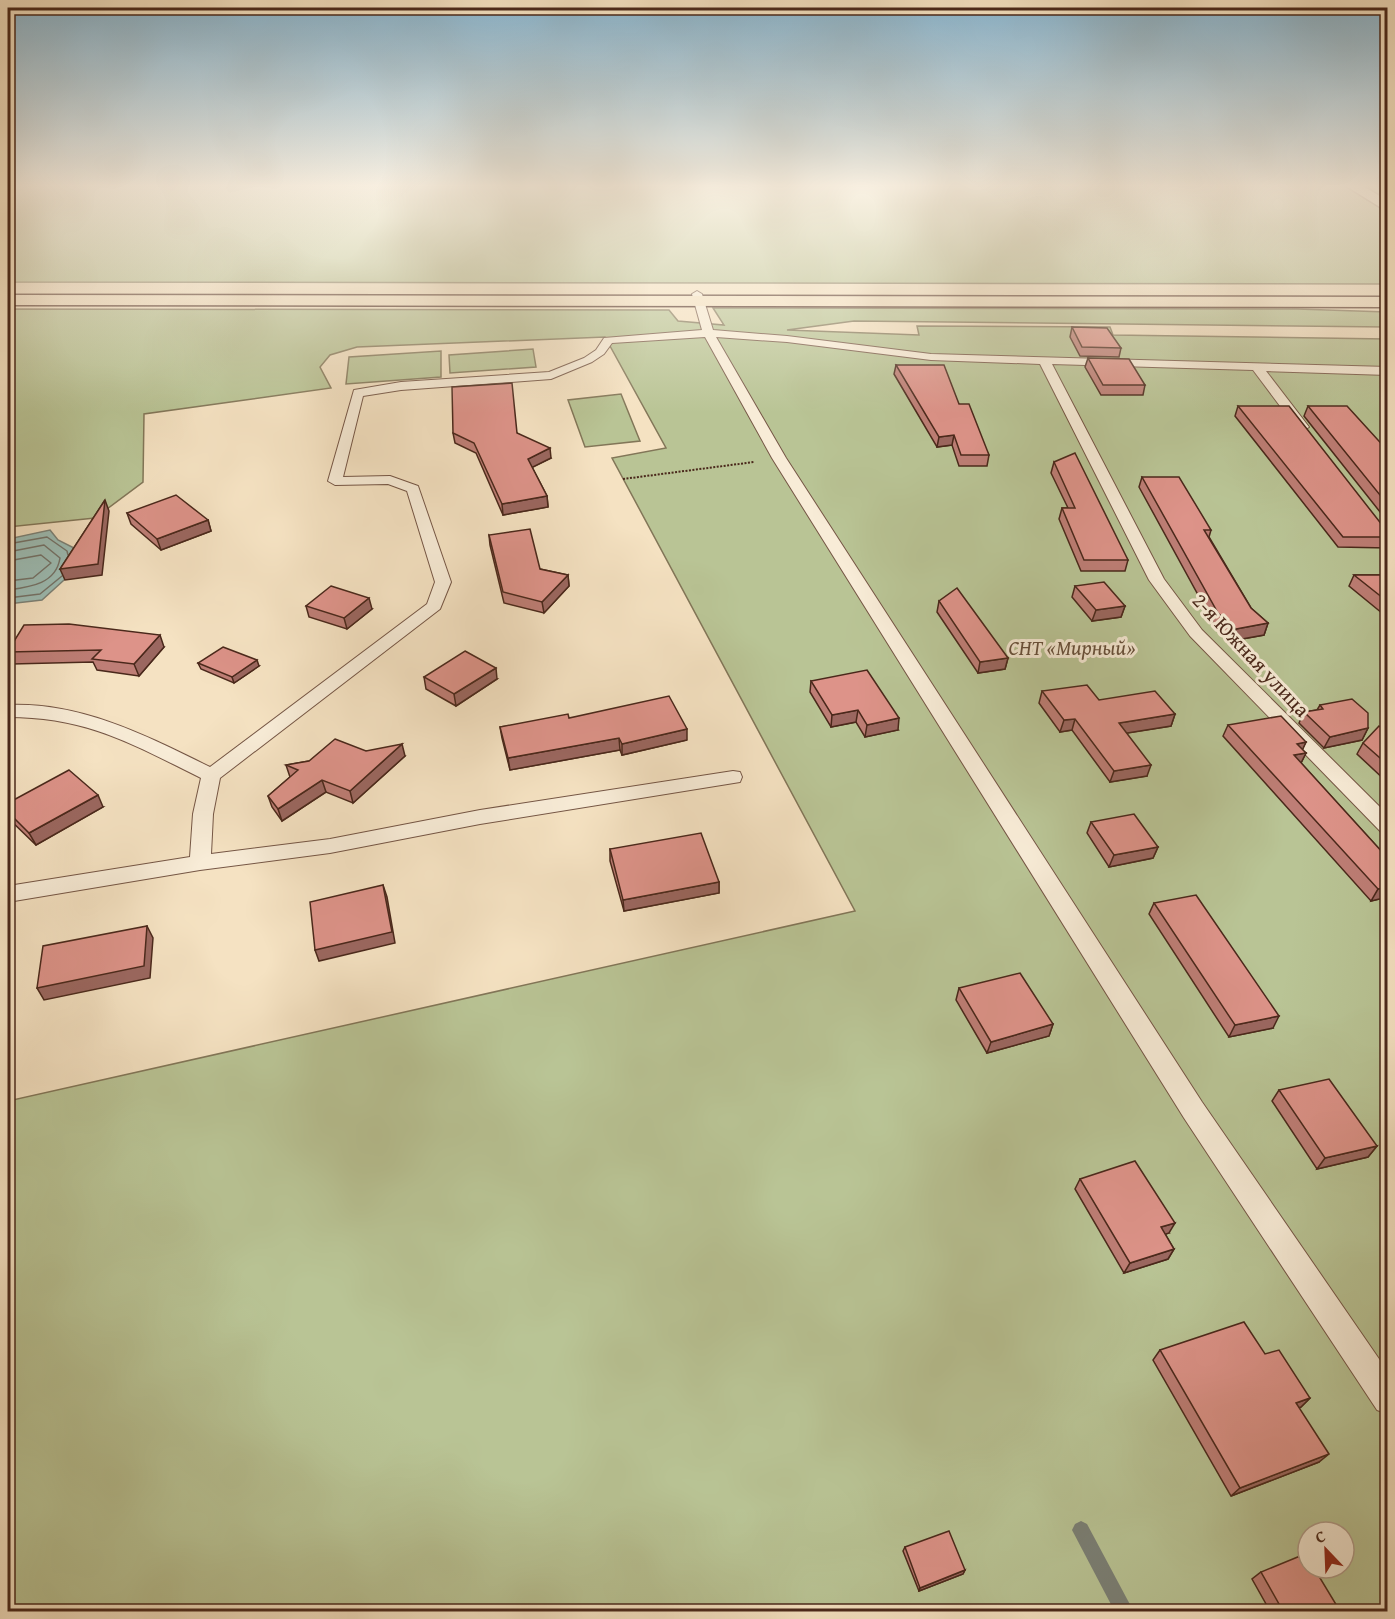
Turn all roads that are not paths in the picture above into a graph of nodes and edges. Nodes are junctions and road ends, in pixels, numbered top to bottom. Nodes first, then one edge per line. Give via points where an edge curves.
1 (8, 293) edge
2 (1388, 294) edge
3 (697, 298) junction
4 (8, 300) edge
5 (1388, 302) edge
6 (710, 333) junction
7 (1045, 362) junction
8 (1258, 369) junction
9 (1388, 371) edge
10 (1308, 434) edge
11 (8, 711) edge
12 (211, 775) junction
13 (733, 777) dead end
14 (1388, 827) edge
15 (200, 863) junction
16 (8, 894) edge
17 (1388, 1400) edge

1 - 3 main road
2 - 3 main road
3 - 4 main road
3 - 5 main road
3 - 6 lane
6 - 7 lane via 931,357
6 - 12 lane via 608,340 588,360 551,375 358,393 335,481 390,480 413,489 443,582 434,606
6 - 17 lane via 779,458 1193,1110
7 - 8 lane
7 - 14 lane, 2-я Южная улица via 1157,580 1196,633
8 - 9 lane
8 - 10 lane
11 - 12 lane via 32,709 104,725
12 - 15 lane
13 - 15 lane via 480,817 330,846
15 - 16 lane

